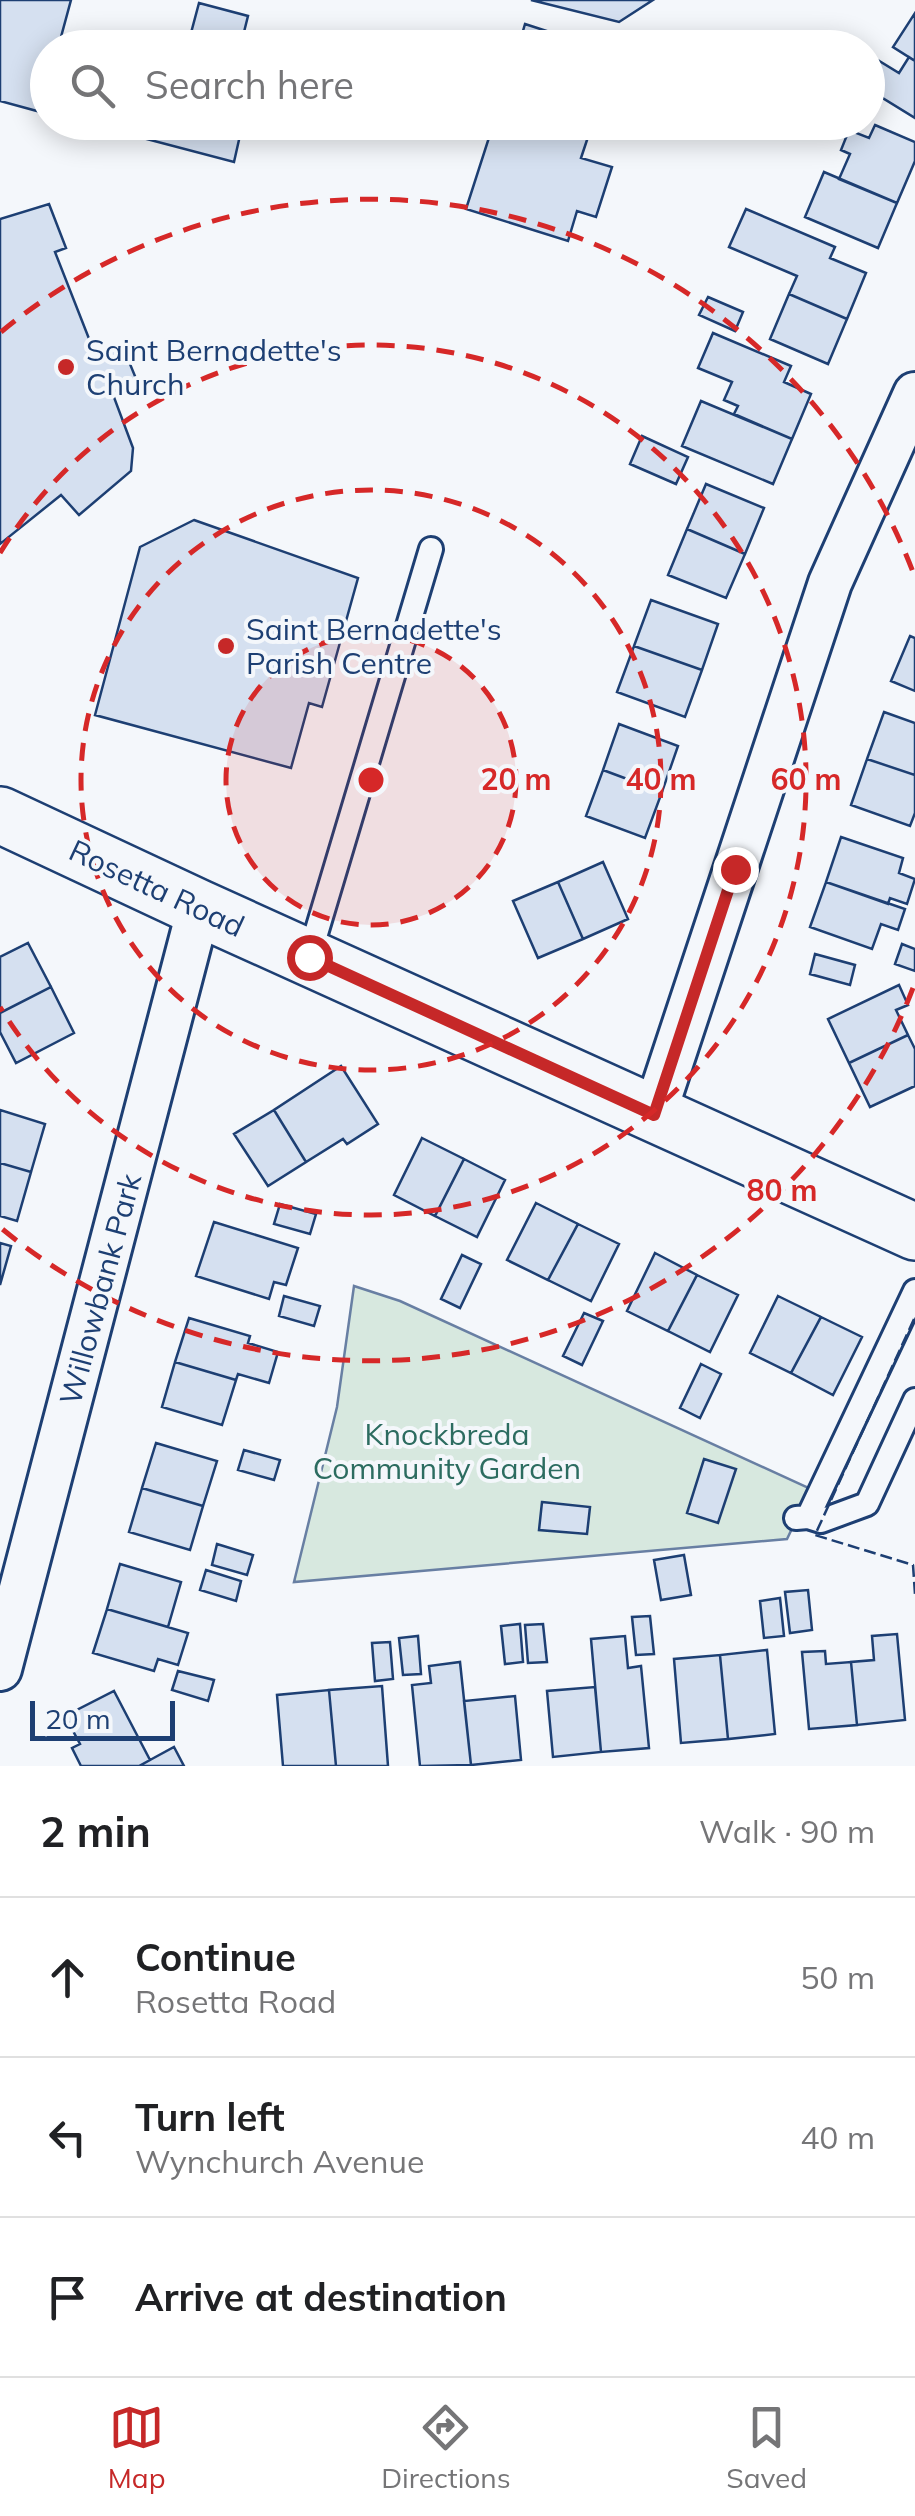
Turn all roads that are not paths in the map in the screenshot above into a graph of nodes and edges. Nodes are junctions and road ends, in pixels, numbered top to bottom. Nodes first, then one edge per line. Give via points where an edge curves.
1 (915, 394) edge
2 (431, 550) dead end
3 (0, 815) edge
4 (199, 908) junction
5 (309, 957) junction
6 (654, 1115) junction
7 (915, 1232) edge
8 (915, 1292) edge
9 (915, 1400) edge
10 (0, 1669) edge

1 - 6 street via 830,583
2 - 5 lane
3 - 4 street, Rosetta Road
4 - 5 street, Rosetta Road
4 - 10 street, Willowbank Park
5 - 6 street, Rosetta Road
6 - 7 street, Rosetta Road
8 - 9 lane via 802,1518 821,1521 867,1504

